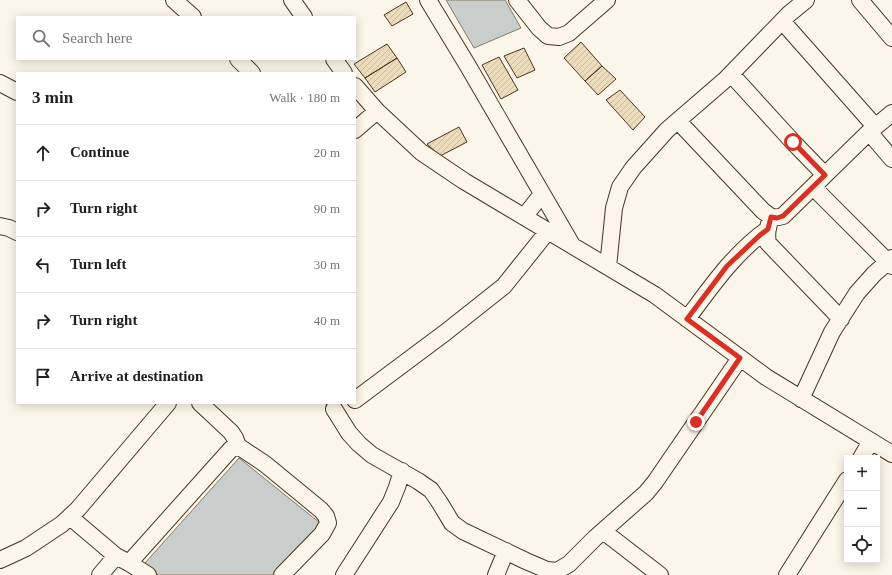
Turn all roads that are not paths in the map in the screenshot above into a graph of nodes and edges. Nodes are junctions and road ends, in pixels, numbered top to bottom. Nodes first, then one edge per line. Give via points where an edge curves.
1 (174, 0) edge
2 (292, 0) edge
3 (428, 0) edge
4 (517, 0) edge
5 (607, 0) edge
6 (806, 0) edge
7 (860, 0) edge
8 (193, 16) edge
9 (303, 16) edge
10 (782, 21) junction
11 (892, 38) edge
12 (239, 60) edge
13 (335, 60) edge
14 (251, 72) edge
15 (342, 72) edge
16 (731, 74) junction
17 (0, 83) edge
18 (356, 87) edge
19 (16, 91) edge
20 (377, 111) junction
21 (892, 113) edge
22 (678, 121) junction
23 (356, 129) edge
24 (872, 129) junction
25 (892, 159) edge
26 (825, 175) junction
27 (813, 187) junction
28 (542, 194) junction
29 (524, 217) junction
30 (769, 223) junction
31 (548, 231) junction
32 (572, 246) junction
33 (891, 262) edge
34 (608, 268) junction
35 (687, 319) junction
36 (841, 319) junction
37 (740, 358) junction
38 (356, 399) edge
39 (801, 399) junction
40 (167, 404) edge
41 (201, 404) edge
42 (350, 404) edge
43 (328, 406) edge
44 (871, 442) junction
45 (238, 446) junction
46 (892, 454) edge
47 (863, 455) edge
48 (402, 471) junction
49 (844, 485) edge
50 (70, 517) junction
51 (603, 531) junction
52 (506, 551) junction
53 (122, 559) junction
54 (0, 560) edge
55 (100, 575) edge
56 (148, 575) edge
57 (282, 575) edge
58 (344, 575) edge
59 (496, 575) edge
60 (660, 575) edge
61 (787, 575) edge

1 - 8 street
2 - 9 street
3 - 28 street
4 - 5 street via 539,28 548,36 559,38
6 - 10 street
7 - 11 street
10 - 16 street
10 - 24 street via 873,124
12 - 14 street
13 - 15 street
16 - 22 street
16 - 26 street
17 - 19 street
18 - 20 street
20 - 23 street
20 - 29 street via 421,152
21 - 24 street
22 - 30 street via 763,211
22 - 34 street via 633,168 620,187 614,208
24 - 25 street
24 - 26 street
26 - 27 street
27 - 30 street via 783,216
27 - 33 street
28 - 29 street
28 - 32 street
29 - 31 street
30 - 35 street via 727,266
30 - 36 street via 768,243
31 - 32 street
31 - 38 street via 504,286
32 - 34 street
33 - 36 street via 874,274 856,293
34 - 35 street
35 - 37 street
36 - 39 street via 832,332
37 - 39 street
37 - 51 street via 655,482
39 - 44 street
40 - 50 street
41 - 45 street via 231,432
42 - 43 street
43 - 48 street via 359,444 372,455
44 - 46 street
44 - 47 street
45 - 53 street via 231,449
45 - 57 street via 265,464 326,516 328,524 322,534
48 - 52 street via 431,490 452,523 463,531
48 - 58 street via 391,502
49 - 61 street
50 - 53 street
50 - 54 street via 26,548
51 - 52 street via 569,564 557,571 548,570
51 - 60 street
52 - 59 street
53 - 55 street
53 - 56 street

